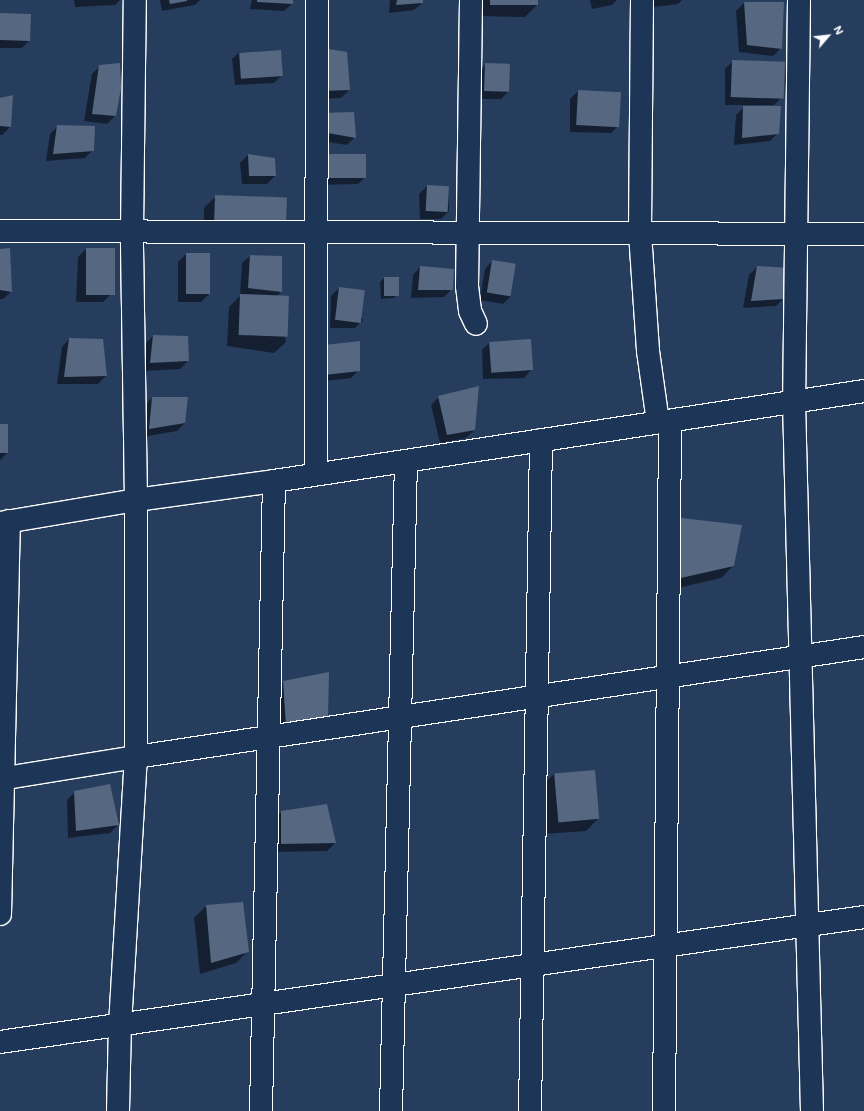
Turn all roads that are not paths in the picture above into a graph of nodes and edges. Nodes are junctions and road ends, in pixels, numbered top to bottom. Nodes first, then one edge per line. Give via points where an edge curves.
1 (135, 0) edge
2 (317, 0) edge
3 (471, 0) edge
4 (642, 0) edge
5 (799, 0) edge
6 (0, 231) edge
7 (132, 231) junction
8 (316, 232) junction
9 (468, 232) junction
10 (640, 233) junction
11 (796, 234) junction
12 (864, 234) edge
13 (476, 324) dead end
14 (864, 391) edge
15 (794, 401) junction
16 (664, 421) junction
17 (541, 440) junction
18 (406, 461) junction
19 (316, 474) junction
20 (274, 481) junction
21 (136, 500) junction
22 (5, 522) edge
23 (864, 647) edge
24 (800, 657) junction
25 (668, 677) junction
26 (537, 697) junction
27 (400, 718) junction
28 (269, 738) junction
29 (136, 757) junction
30 (2, 779) edge
31 (0, 914) edge
32 (864, 917) edge
33 (807, 925) junction
34 (666, 946) junction
35 (533, 965) junction
36 (394, 985) junction
37 (263, 1004) junction
38 (120, 1025) junction
39 (0, 1042) edge
40 (118, 1111) edge
41 (260, 1111) edge
42 (391, 1111) edge
43 (530, 1111) edge
44 (664, 1111) edge
45 (812, 1111) edge

1 - 7 street
2 - 8 street
3 - 9 street
4 - 10 street
5 - 11 street
6 - 7 street
7 - 8 street
7 - 21 street
8 - 9 street
8 - 19 street
9 - 10 street
9 - 13 street via 467,286 470,311
10 - 11 street
10 - 16 street via 648,351
11 - 12 street
11 - 15 street
14 - 15 street
15 - 16 street
15 - 24 street
16 - 17 street
16 - 25 street
17 - 18 street
17 - 26 street
18 - 19 street
18 - 27 street
19 - 20 street
20 - 21 street
20 - 28 street
21 - 22 street
21 - 29 street
22 - 30 street
23 - 24 street
24 - 25 street
24 - 33 street
25 - 26 street
25 - 34 street
26 - 27 street
26 - 35 street
27 - 28 street
27 - 36 street
28 - 29 street
28 - 37 street
29 - 30 street
29 - 38 street
30 - 31 street
32 - 33 street
33 - 34 street
33 - 45 street
34 - 35 street
34 - 44 street
35 - 36 street
35 - 43 street
36 - 37 street
36 - 42 street
37 - 38 street
37 - 41 street
38 - 39 street
38 - 40 street

